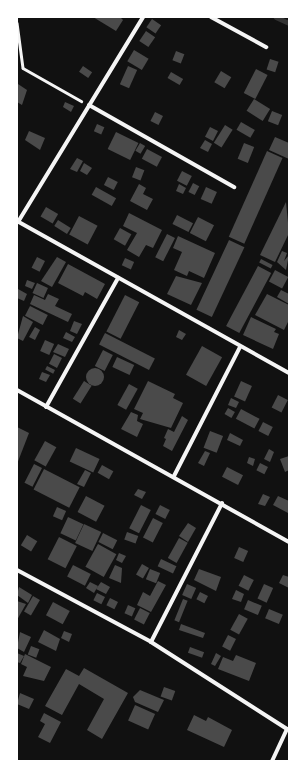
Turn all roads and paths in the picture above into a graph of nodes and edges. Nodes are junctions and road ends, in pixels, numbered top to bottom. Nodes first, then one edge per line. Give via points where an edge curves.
1 (143, 17) edge
2 (211, 17) edge
3 (17, 23) edge
4 (266, 47) dead end
5 (89, 105) junction
6 (234, 187) dead end
7 (17, 222) edge
8 (118, 278) junction
9 (240, 347) junction
10 (289, 373) edge
11 (17, 390) edge
12 (46, 407) junction
13 (174, 476) junction
14 (222, 503) junction
15 (289, 542) edge
16 (17, 570) edge
17 (151, 642) junction
18 (272, 761) edge

1 - 5 street
2 - 4 street
3 - 5 path via 23,68
5 - 6 street
5 - 7 street
7 - 8 street
8 - 9 street
8 - 12 street
9 - 10 street
9 - 13 street
11 - 12 street
12 - 13 street
13 - 14 street
14 - 15 street
14 - 17 street
16 - 17 street
17 - 18 street via 287,730

